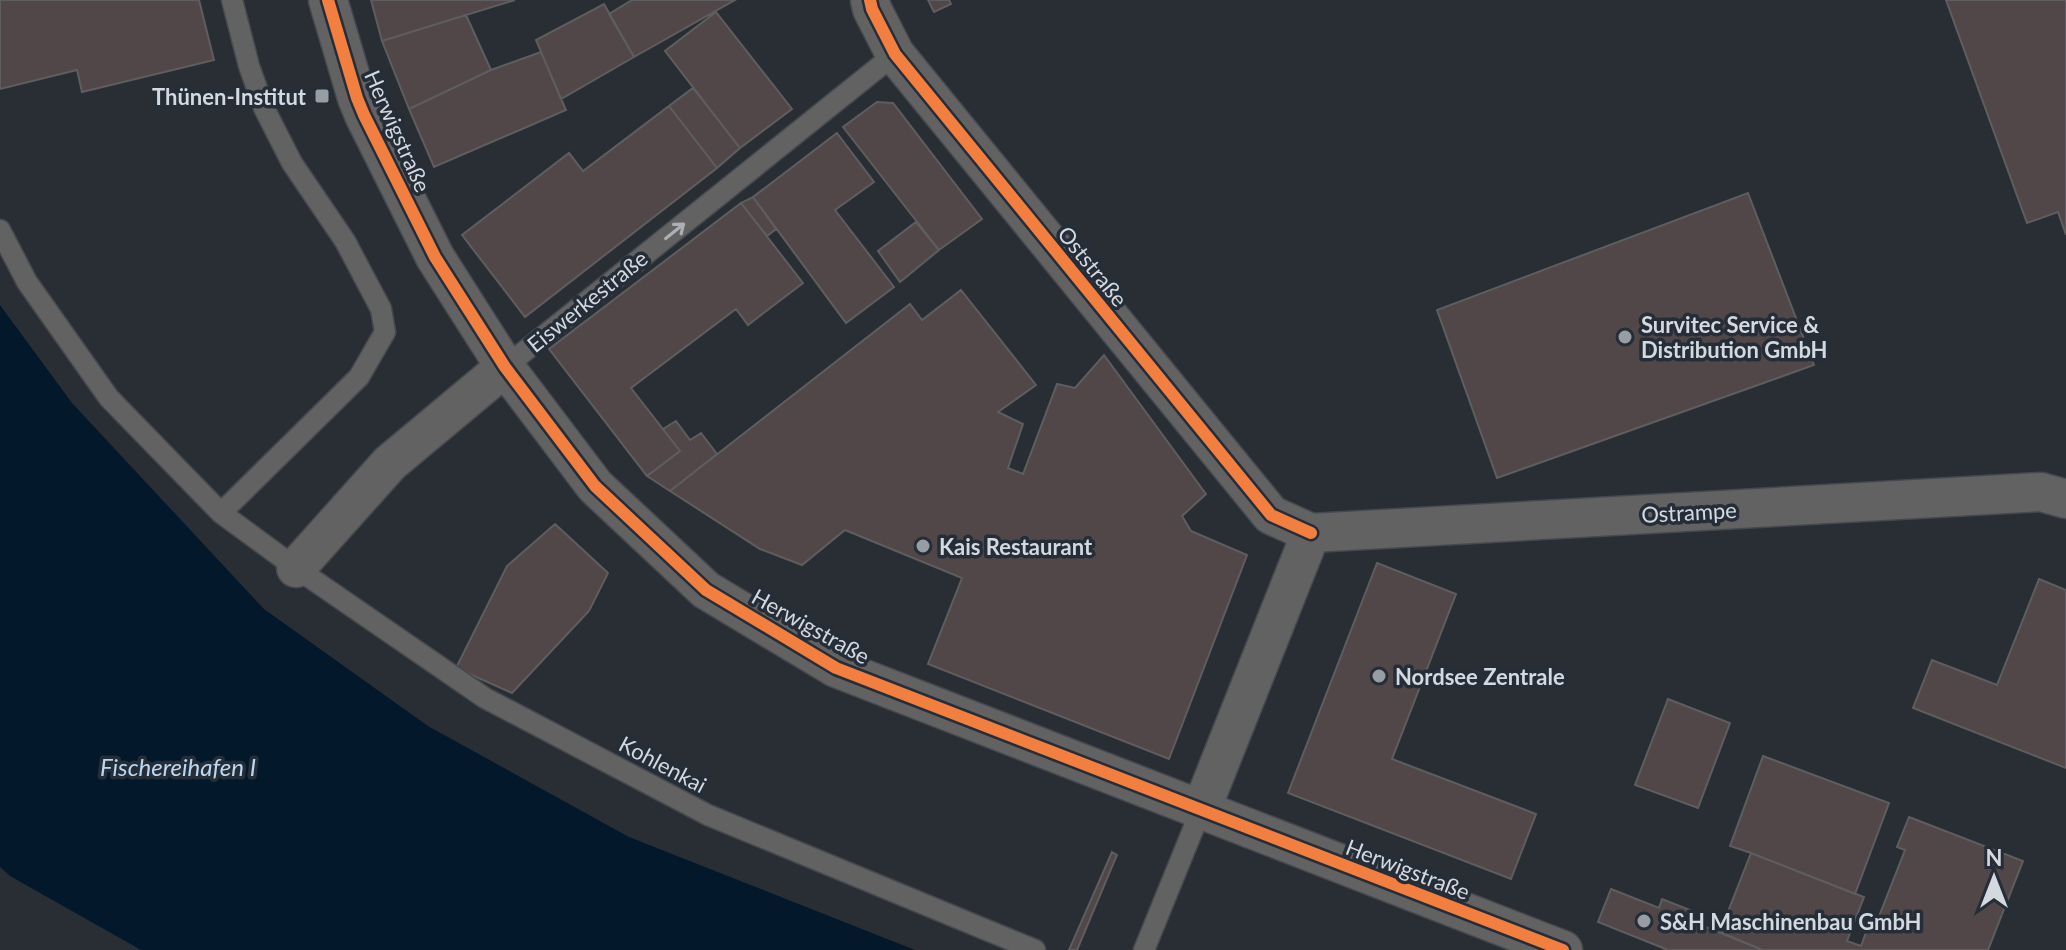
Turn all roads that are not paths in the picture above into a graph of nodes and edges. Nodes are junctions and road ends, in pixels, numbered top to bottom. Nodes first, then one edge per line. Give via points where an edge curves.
1 (232, 0) edge
2 (328, 0) edge
3 (870, 0) edge
4 (895, 54) junction
5 (0, 230) edge
6 (505, 367) junction
7 (2066, 499) edge
8 (221, 513) junction
9 (1311, 533) junction
10 (296, 568) junction
11 (1201, 810) junction
12 (1552, 948) edge
13 (1035, 950) edge
14 (1144, 950) edge

1 - 8 lane via 264,108 292,163 345,241 381,309 385,332 359,377
2 - 6 street, Herwigstraße via 364,115 435,257
3 - 4 street, Oststraße
6 -> 4 lane, Eiswerkestraße
4 - 9 street, Oststraße via 1271,515
5 - 8 lane, Kohlenkai via 27,282 109,398
6 - 10 street, Eiswerkestraße via 390,463
6 - 11 street, Herwigstraße via 595,486 706,590 836,668
7 - 9 street, Ostrampe via 2041,492
8 - 10 lane, Kohlenkai
9 - 11 street
10 - 13 lane, Kohlenkai via 485,698 708,815
11 - 12 street, Herwigstraße
11 - 14 lane

